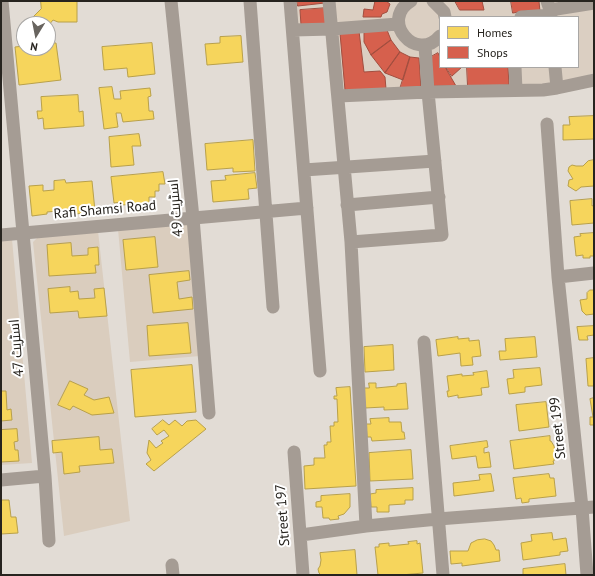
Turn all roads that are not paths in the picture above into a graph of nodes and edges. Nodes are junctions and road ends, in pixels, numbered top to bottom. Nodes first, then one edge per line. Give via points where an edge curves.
1 (2, 1) edge
2 (171, 1) edge
3 (250, 1) edge
4 (290, 1) edge
5 (329, 1) edge
6 (411, 1) edge
7 (433, 1) edge
8 (594, 3) edge
9 (550, 11) edge
10 (445, 16) edge
11 (526, 16) edge
12 (398, 24) junction
13 (332, 29) junction
14 (293, 30) junction
15 (439, 37) edge
16 (425, 46) junction
17 (515, 68) edge
18 (556, 68) edge
19 (594, 80) edge
20 (557, 88) junction
21 (516, 90) junction
22 (428, 92) junction
23 (338, 96) junction
24 (547, 124) dead end
25 (435, 161) junction
26 (344, 167) junction
27 (304, 170) junction
28 (439, 197) junction
29 (348, 205) junction
30 (307, 208) junction
31 (266, 212) junction
32 (193, 218) junction
33 (22, 233) junction
34 (1, 235) edge
35 (351, 242) junction
36 (594, 273) edge
37 (558, 277) junction
38 (273, 307) dead end
39 (424, 342) dead end
40 (320, 371) dead end
41 (209, 413) dead end
42 (294, 452) dead end
43 (45, 476) junction
44 (1, 480) edge
45 (588, 508) edge
46 (438, 519) junction
47 (366, 526) junction
48 (301, 534) junction
49 (49, 541) dead end
50 (303, 575) edge
51 (443, 575) edge
52 (587, 575) edge

1 - 33 street, اسٹریٹ 47
2 - 32 street, اسٹریٹ 49
3 - 31 street
4 - 14 street
5 - 13 street
6 - 12 street via 402,10
7 - 10 street
8 - 9 street
9 - 11 street
12 - 13 street
12 - 16 street via 405,37 415,44
13 - 14 street
13 - 23 street
14 - 27 street
15 - 16 street
16 - 22 street
17 - 21 street
18 - 20 street
19 - 20 street
20 - 21 street
21 - 22 street
22 - 23 street
22 - 25 street
23 - 26 street
24 - 37 street, Street 199
25 - 26 street
25 - 28 street
26 - 27 street
26 - 29 street
27 - 30 street
28 - 29 street
28 - 35 street via 442,235
29 - 35 street
30 - 31 street, Rafi Shamsi Road
30 - 40 street
31 - 32 street, Rafi Shamsi Road
31 - 38 street
32 - 33 street, Rafi Shamsi Road
32 - 41 street, اسٹریٹ 49
33 - 34 street, Rafi Shamsi Road
33 - 43 street, اسٹریٹ 47
35 - 47 street
36 - 37 street
37 - 45 street, Street 199
39 - 46 street
42 - 48 street, Street 197
43 - 44 street
43 - 49 street, اسٹریٹ 47
45 - 46 street
45 - 52 street, Street 199
46 - 47 street
46 - 51 street
47 - 48 street
48 - 50 street, Street 197

